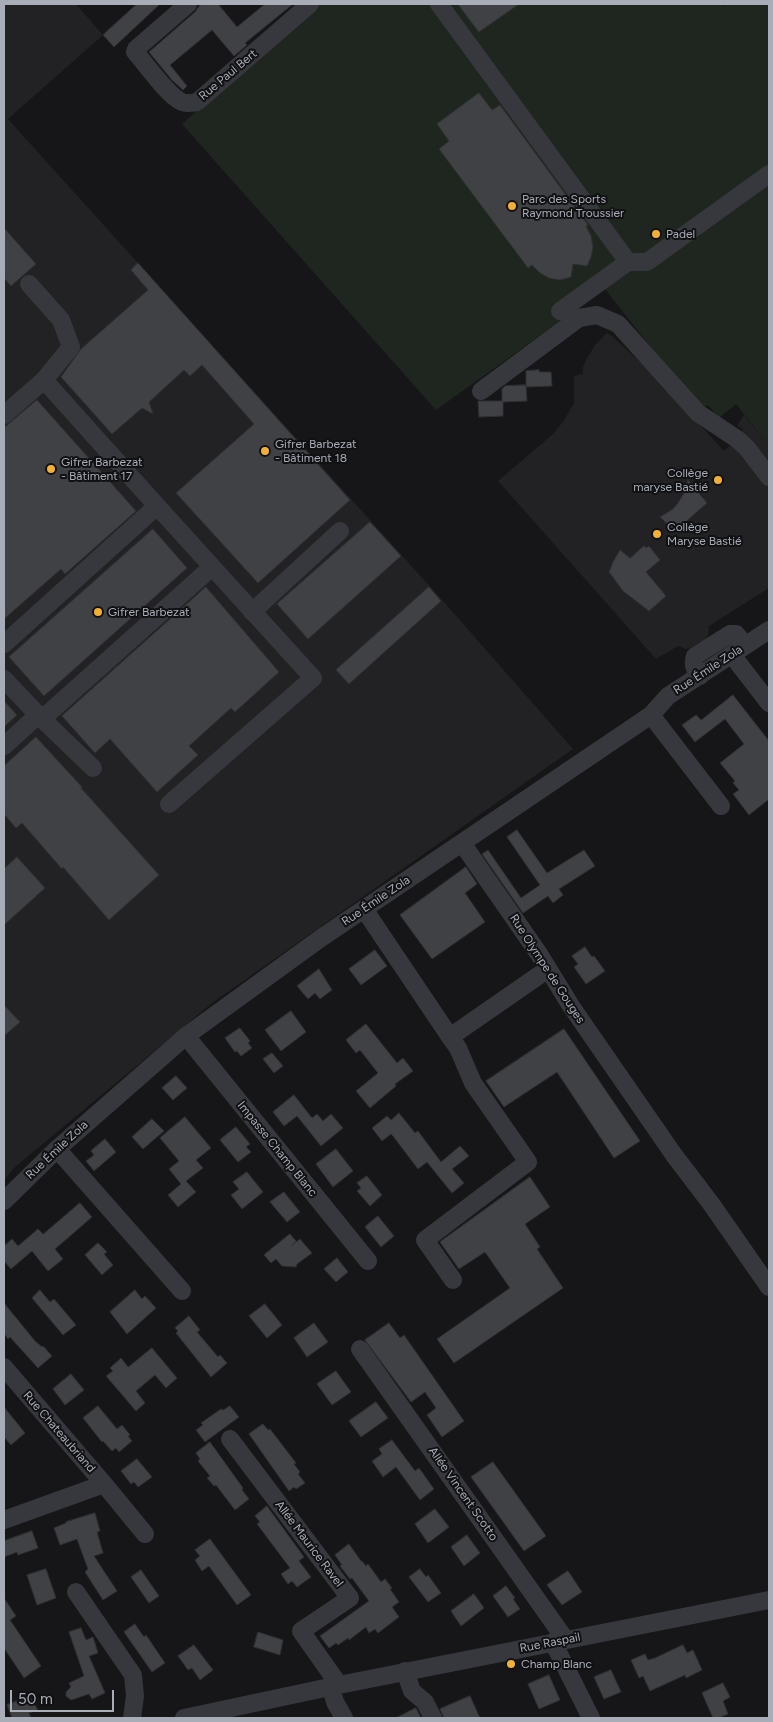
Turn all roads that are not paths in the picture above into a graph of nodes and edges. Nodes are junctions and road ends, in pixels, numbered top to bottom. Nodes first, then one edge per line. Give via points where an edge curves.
1 (188, 4) edge
2 (310, 4) edge
3 (439, 4) edge
4 (769, 174) edge
5 (628, 262) junction
6 (29, 284) dead end
7 (560, 311) dead end
8 (44, 380) junction
9 (481, 391) dead end
10 (4, 415) edge
11 (769, 477) edge
12 (157, 506) junction
13 (340, 531) dead end
14 (212, 567) junction
15 (252, 612) junction
16 (769, 630) edge
17 (4, 644) edge
18 (739, 650) junction
19 (4, 679) edge
20 (769, 703) edge
21 (652, 715) junction
22 (40, 717) junction
23 (4, 746) edge
24 (93, 768) dead end
25 (169, 804) dead end
26 (722, 806) dead end
27 (462, 842) junction
28 (364, 909) junction
29 (548, 968) junction
30 (186, 1036) junction
31 (450, 1036) junction
32 (57, 1149) junction
33 (4, 1201) edge
34 (368, 1261) dead end
35 (453, 1280) dead end
36 (769, 1287) edge
37 (182, 1291) dead end
38 (360, 1349) dead end
39 (4, 1368) edge
40 (230, 1439) dead end
41 (104, 1484) junction
42 (4, 1520) edge
43 (145, 1534) dead end
44 (76, 1592) dead end
45 (769, 1600) edge
46 (559, 1641) junction
47 (405, 1671) junction
48 (335, 1686) junction
49 (132, 1718) edge
50 (184, 1718) edge
51 (344, 1718) edge
52 (434, 1718) edge
53 (591, 1718) edge

1 - 2 street, Rue Paul Bert via 136,48 171,94 188,104 197,102
3 - 5 street
4 - 5 street via 647,262
5 - 7 street
6 - 8 street via 62,320 71,347
8 - 10 street
8 - 12 street
9 - 11 street via 579,318 597,315 618,324 698,414 737,439
12 - 14 street
12 - 17 street
13 - 15 street
14 - 15 street
14 - 22 street
15 - 25 street via 312,678
16 - 18 street, Rue Émile Zola
18 - 20 street
18 - 21 street, Rue Émile Zola via 736,634 730,634 695,656 693,662 700,676 668,696
19 - 22 street
21 - 26 street
21 - 27 street, Rue Émile Zola
22 - 23 street
22 - 24 street
27 - 28 street, Rue Émile Zola
27 - 29 street, Rue Olympe de Gouges
28 - 30 street, Rue Émile Zola
28 - 31 street
29 - 31 street
29 - 36 street, Rue Olympe de Gouges via 674,1155
30 - 32 street, Rue Émile Zola
30 - 34 street, Impasse Champ Blanc
31 - 35 street via 472,1083 528,1162 425,1240
32 - 33 street, Rue Émile Zola
32 - 37 street
38 - 46 street, Allée Vincent Scotto
39 - 41 street, Rue Chateaubriand
40 - 48 street, Allée Maurice Ravel via 350,1598 301,1632
41 - 42 street, Rue Chateaubriand
41 - 43 street
44 - 49 street via 133,1675
45 - 46 street, Rue Raspail
46 - 47 street, Rue Raspail
46 - 53 street, Allée Vincent Scotto
47 - 48 street, Rue Raspail
47 - 52 street via 412,1691 425,1702
48 - 50 street, Rue Raspail
48 - 51 street via 335,1702

